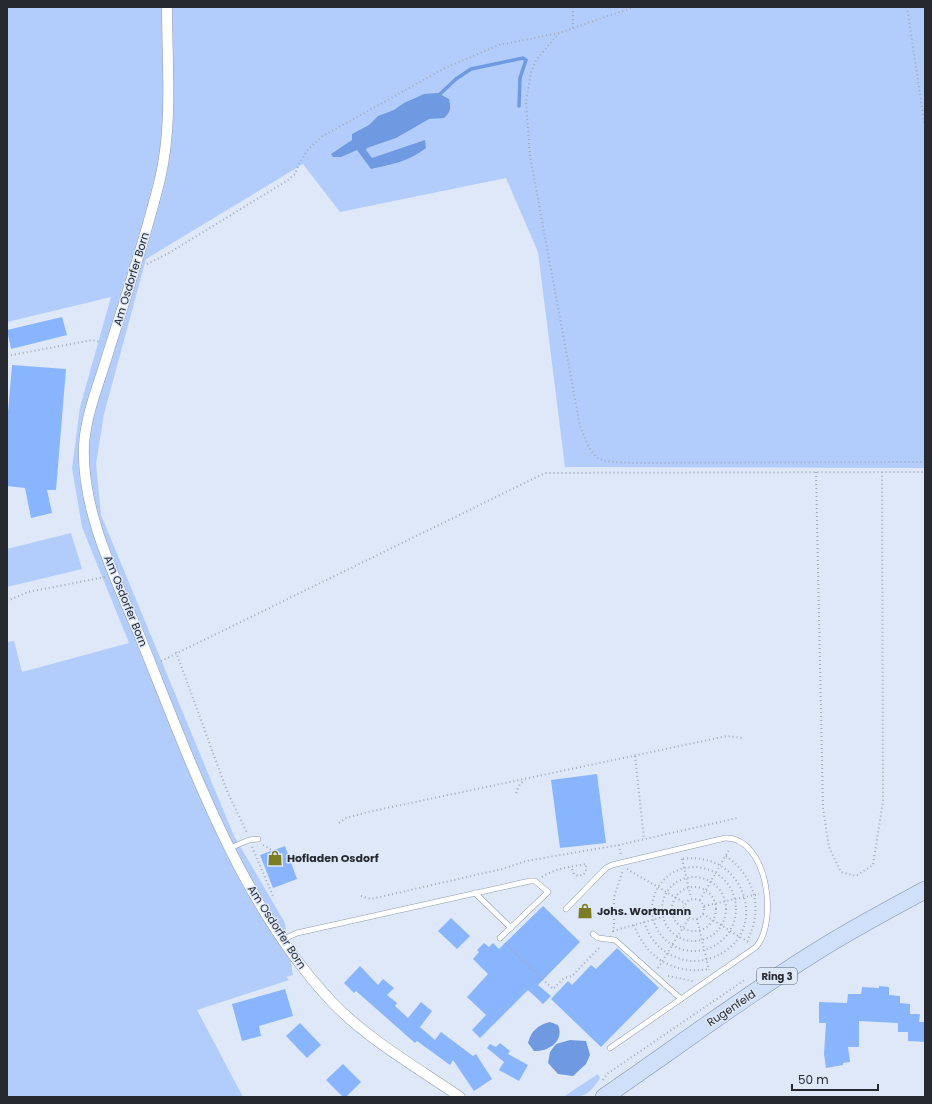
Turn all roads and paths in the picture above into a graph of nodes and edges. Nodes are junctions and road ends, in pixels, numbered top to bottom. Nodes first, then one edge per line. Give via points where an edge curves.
1 (166, 7) edge
2 (573, 7) edge
3 (634, 7) edge
4 (907, 7) edge
5 (573, 28) junction
6 (559, 33) junction
7 (925, 127) edge
8 (134, 271) junction
9 (111, 345) junction
10 (7, 356) edge
11 (925, 462) edge
12 (816, 472) junction
13 (882, 472) junction
14 (925, 472) edge
15 (115, 576) junction
16 (7, 601) edge
17 (176, 652) junction
18 (151, 666) junction
19 (744, 738) dead end
20 (635, 756) junction
21 (526, 779) junction
22 (516, 793) dead end
23 (737, 818) dead end
24 (339, 823) dead end
25 (258, 839) dead end
26 (644, 839) junction
27 (735, 839) junction
28 (249, 840) junction
29 (230, 848) junction
30 (680, 848) junction
31 (726, 856) junction
32 (682, 859) junction
33 (720, 865) junction
34 (571, 867) junction
35 (684, 869) junction
36 (715, 873) junction
37 (687, 878) junction
38 (535, 881) junction
39 (710, 882) junction
40 (659, 888) junction
41 (689, 888) junction
42 (925, 890) edge
43 (705, 891) junction
44 (768, 892) junction
45 (475, 893) junction
46 (667, 893) junction
47 (754, 895) junction
48 (273, 896) dead end
49 (361, 896) dead end
50 (745, 897) junction
51 (676, 898) junction
52 (692, 898) junction
53 (735, 899) junction
54 (700, 900) junction
55 (725, 901) junction
56 (685, 903) junction
57 (715, 904) junction
58 (704, 906) junction
59 (566, 909) dead end
60 (684, 911) junction
61 (673, 914) junction
62 (703, 914) junction
63 (663, 917) junction
64 (689, 918) junction
65 (654, 919) junction
66 (697, 919) junction
67 (713, 921) junction
68 (644, 922) junction
69 (634, 925) junction
70 (721, 926) junction
71 (510, 928) junction
72 (682, 928) junction
73 (613, 931) junction
74 (700, 931) junction
75 (730, 931) junction
76 (593, 934) dead end
77 (678, 936) junction
78 (739, 936) junction
79 (500, 938) joint
80 (284, 939) junction
81 (607, 939) junction
82 (702, 940) junction
83 (747, 941) junction
84 (673, 945) junction
85 (756, 947) junction
86 (704, 950) junction
87 (667, 953) junction
88 (707, 959) junction
89 (662, 962) junction
90 (709, 969) junction
91 (711, 978) junction
92 (681, 999) junction
93 (610, 1048) dead end
94 (460, 1097) edge
95 (604, 1097) edge

1 - 8 street, Am Osdorfer Born via 168,124 165,152 160,181
2 - 5 path
3 - 5 path
4 - 7 path
5 - 6 path
6 - 8 path via 499,45 461,60 404,89 316,140 288,180 169,253
6 - 11 path via 536,60 531,72 526,102 530,156 580,426 589,450 601,461 635,463
8 - 9 street, Am Osdorfer Born
9 - 10 path via 92,340
9 - 15 street, Am Osdorfer Born via 89,414 84,442 84,472 93,518
12 - 13 path
12 - 13 path via 822,808 829,847 841,872 856,876 873,865 883,801
12 - 17 path via 545,473
13 - 14 path
15 - 16 path via 28,592
15 - 18 street, Am Osdorfer Born
17 - 18 path
17 - 28 path via 224,784
18 - 29 street, Am Osdorfer Born via 196,776
19 - 20 path via 727,736
20 - 21 path
20 - 26 path
21 - 22 path
21 - 24 path via 368,812 346,818
23 - 26 path
25 - 28 lane
26 - 49 path via 526,861 502,870 371,899
27 - 30 lane via 725,838
27 - 31 path
27 - 44 lane via 755,858
28 - 29 lane
28 - 48 path
29 - 80 street, Am Osdorfer Born via 256,899
30 - 32 path
30 - 59 lane via 612,864
31 - 33 path
31 - 47 path via 744,872
32 - 33 path via 706,859
32 - 35 path
33 - 36 path
33 - 50 path via 733,875
34 - 34 path via 578,876 586,871 586,864
34 - 38 path via 551,871
35 - 36 path via 700,868
35 - 37 path
35 - 40 path via 670,876
36 - 39 path
36 - 53 path via 730,887
37 - 39 path via 699,878
37 - 41 path
37 - 46 path via 675,884
38 - 45 lane
38 - 71 lane via 548,892
39 - 43 path
39 - 55 path via 720,890
40 - 46 path
40 - 65 path via 654,900
40 - 73 path via 625,867 614,897
41 - 43 path
41 - 51 path
41 - 52 path
42 - 95 main road, Rugenfeld / Ring 3 via 814,952 706,1024
43 - 54 path
43 - 57 path via 712,896
44 - 47 path
44 - 85 lane via 769,906 765,928
45 - 71 lane
45 - 80 lane via 297,933
46 - 51 path
46 - 63 path via 663,904
47 - 50 path
47 - 83 path via 756,914
50 - 53 path
50 - 78 path via 745,921
51 - 56 path
51 - 61 path via 672,906
52 - 54 path
52 - 56 path
53 - 55 path
53 - 75 path via 735,919
54 - 58 path
55 - 57 path
55 - 70 path via 726,914
56 - 60 path
57 - 58 path
57 - 67 path
58 - 62 path
60 - 61 path
60 - 64 path
61 - 63 path
61 - 72 path via 674,920
62 - 66 path
62 - 67 path
63 - 65 path
63 - 77 path via 668,928
64 - 66 path
64 - 72 path
65 - 68 path
65 - 84 path via 663,936
66 - 74 path
67 - 70 path
67 - 74 path
68 - 69 path
68 - 87 path via 655,943
69 - 73 path
69 - 89 path via 642,942 654,957
70 - 75 path
70 - 82 path via 713,935
71 - 79 lane
72 - 74 path
72 - 77 path
73 - 81 path
74 - 82 path
75 - 78 path
75 - 86 path via 719,943
76 - 81 lane via 598,938
77 - 82 path via 690,941
77 - 84 path
78 - 83 path
78 - 88 path via 722,953
79 - 81 path via 553,988 564,978 572,976
80 - 94 street, Am Osdorfer Born via 332,1002 357,1024
81 - 92 lane via 615,940
82 - 86 path
83 - 85 path
84 - 86 path via 688,950
84 - 87 path
85 - 91 lane
86 - 88 path
87 - 88 path via 682,960
87 - 89 path
88 - 90 path
89 - 90 path via 680,969
89 - 91 path via 658,968 674,978 693,981
90 - 91 path
91 - 92 lane
92 - 93 lane

